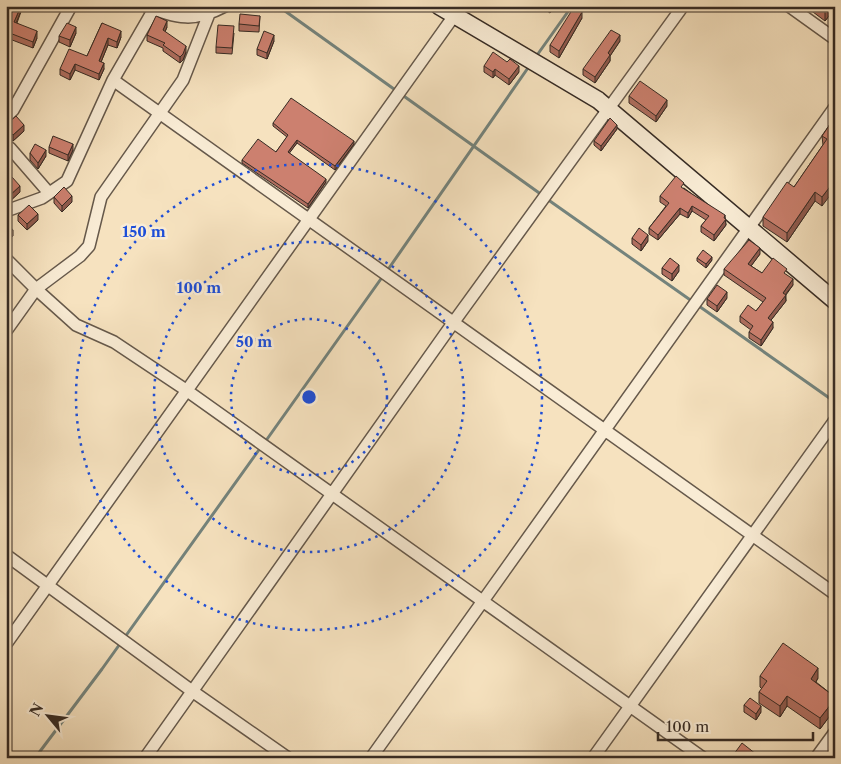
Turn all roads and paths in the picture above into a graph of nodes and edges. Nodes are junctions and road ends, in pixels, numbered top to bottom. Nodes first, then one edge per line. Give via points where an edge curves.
1 (71, 6) edge
2 (225, 6) edge
3 (439, 6) edge
4 (684, 6) edge
5 (789, 6) edge
6 (150, 8) edge
7 (458, 11) edge
8 (209, 14) junction
9 (835, 39) edge
10 (113, 80) junction
11 (835, 108) edge
12 (609, 109) junction
13 (162, 113) junction
14 (6, 117) edge
15 (6, 148) edge
16 (49, 193) junction
17 (6, 211) edge
18 (310, 218) junction
19 (749, 230) junction
20 (6, 259) edge
21 (36, 290) junction
22 (835, 301) edge
23 (453, 323) junction
24 (6, 331) edge
25 (186, 390) junction
26 (835, 420) edge
27 (606, 430) junction
28 (331, 494) junction
29 (752, 535) junction
30 (6, 555) edge
31 (48, 585) junction
32 (835, 594) edge
33 (483, 601) junction
34 (6, 644) edge
35 (192, 691) junction
36 (630, 706) junction
37 (835, 732) edge
38 (145, 758) edge
39 (288, 758) edge
40 (372, 758) edge
41 (593, 758) edge
42 (703, 758) edge
43 (816, 758) edge

1 - 14 street via 13,110
2 - 8 street
3 - 7 street
4 - 12 street
5 - 9 street
6 - 8 street via 174,17
6 - 10 street
7 - 12 street via 579,86
7 - 18 street
8 - 13 street via 184,80
10 - 13 street
10 - 16 street via 67,181
11 - 19 street
12 - 19 street
12 - 23 street
13 - 18 street
13 - 21 street via 101,197 89,246
15 - 16 street via 10,148
16 - 17 street
18 - 23 street
18 - 25 street
19 - 22 street
19 - 27 street
20 - 21 street
21 - 24 street
21 - 25 street via 76,325 114,342
23 - 27 street
23 - 28 street
25 - 28 street
25 - 31 street
26 - 29 street
27 - 29 street
27 - 33 street
28 - 33 street
28 - 35 street
29 - 32 street
29 - 36 street
30 - 31 street
31 - 34 street
31 - 35 street
33 - 36 street
33 - 40 street
35 - 38 street
35 - 39 street
36 - 41 street
36 - 42 street
37 - 43 street

